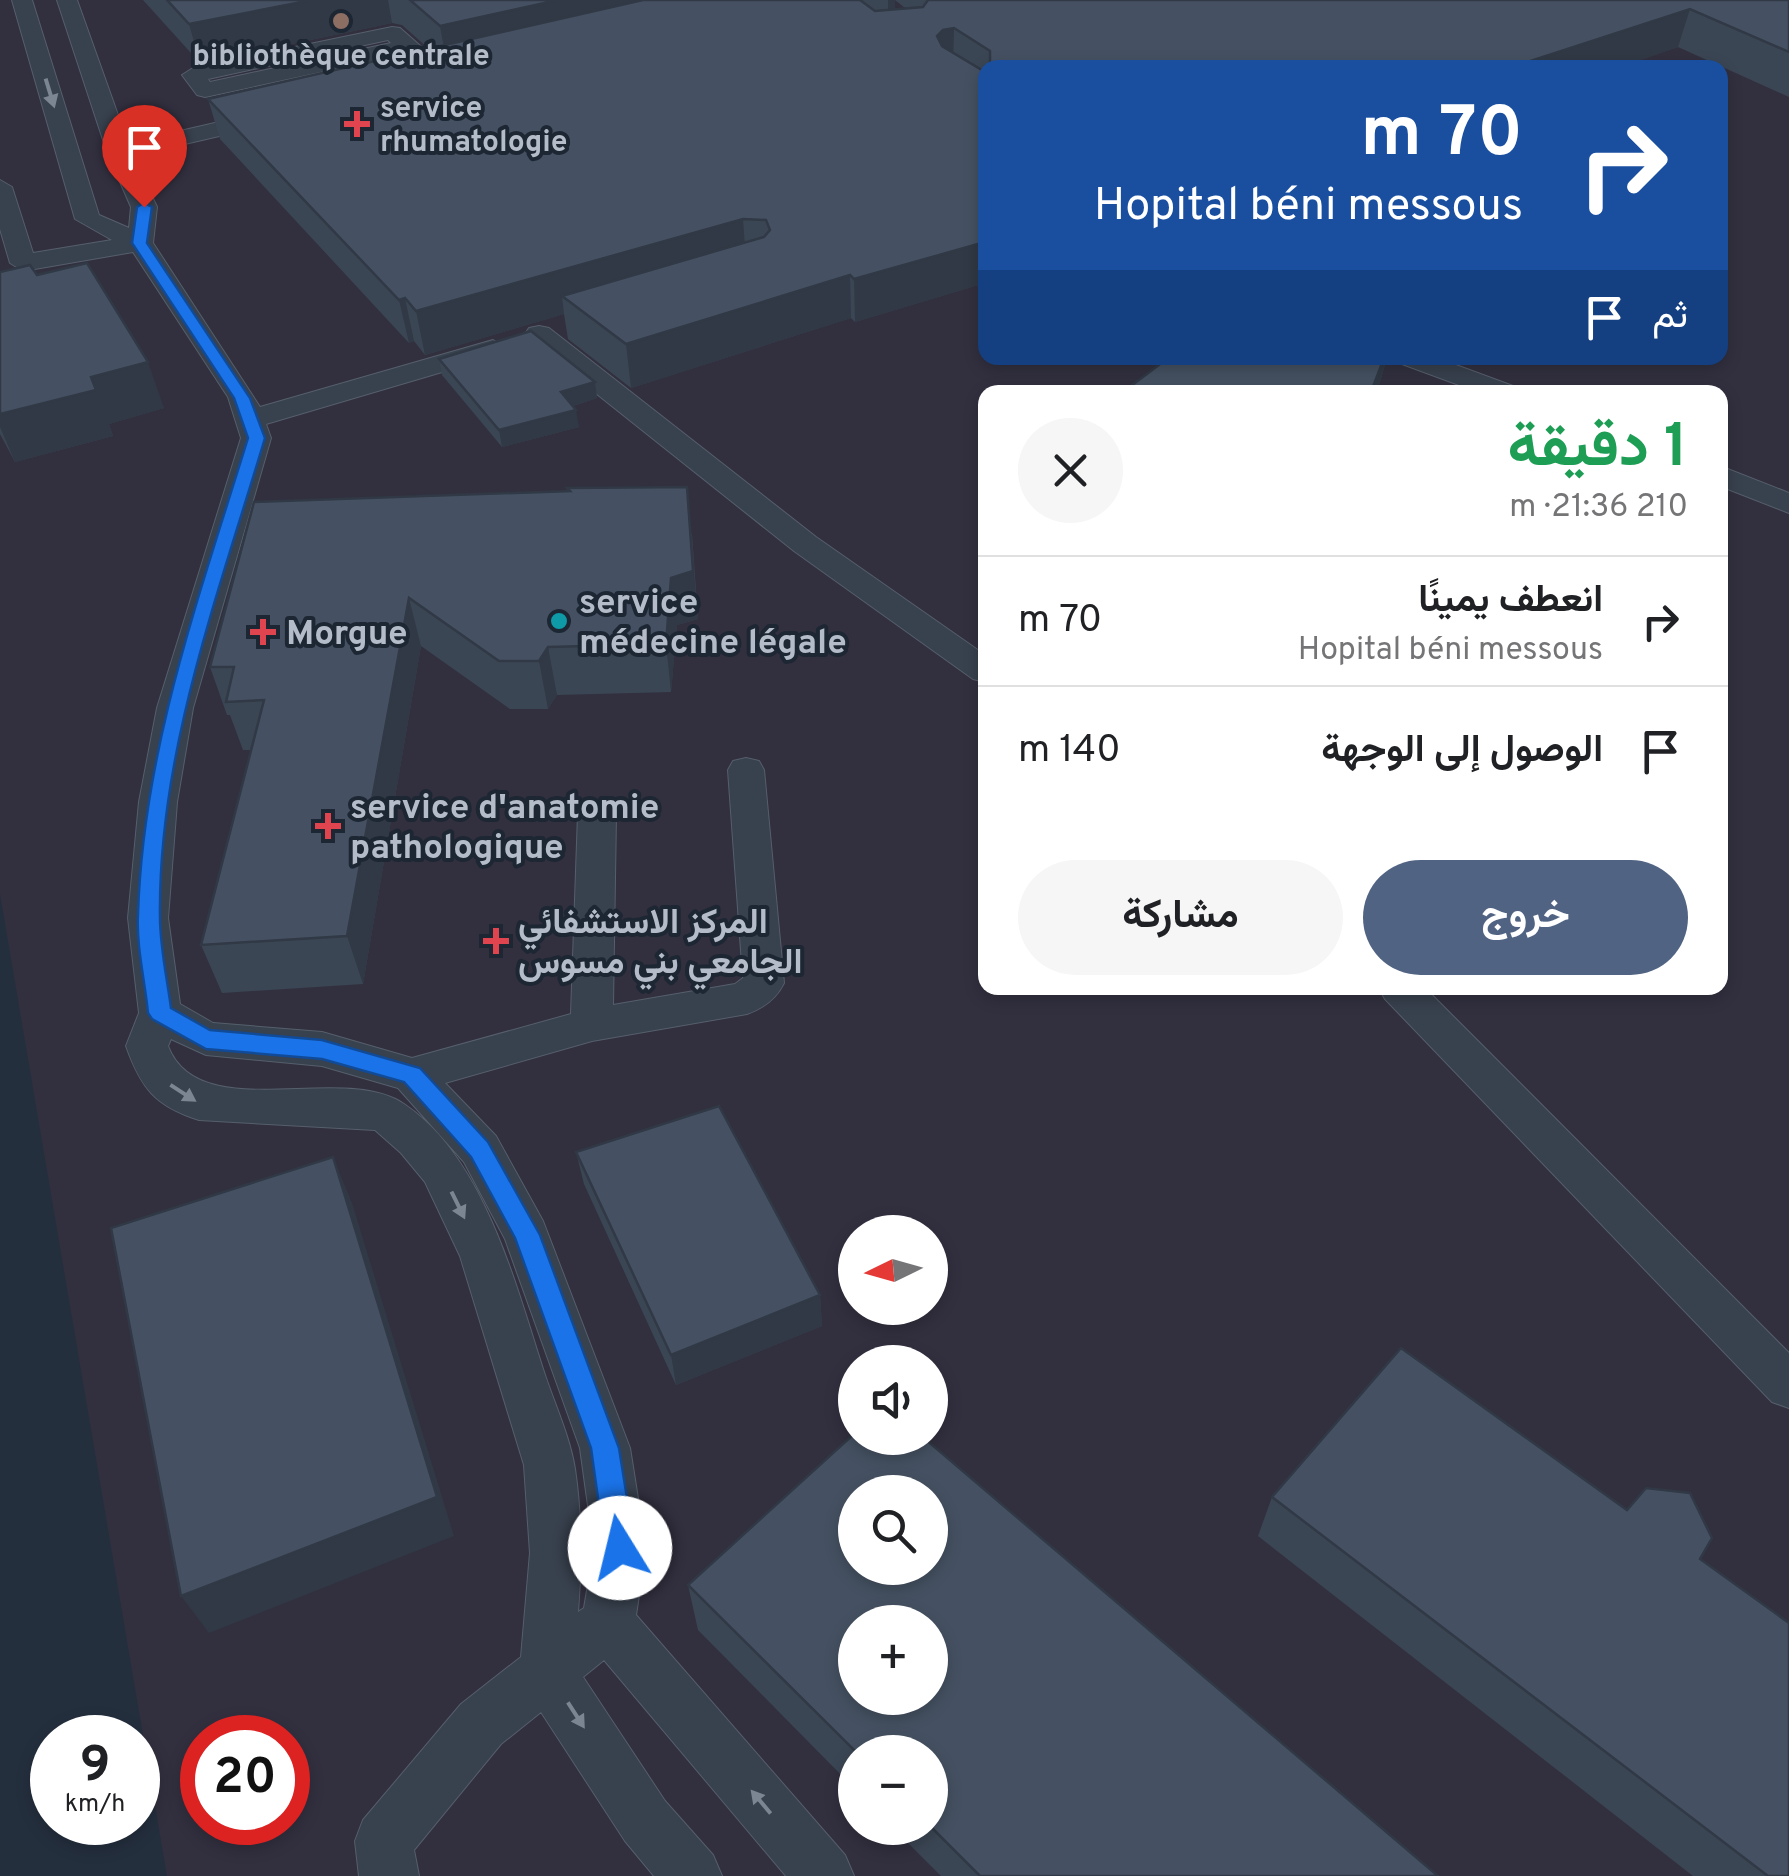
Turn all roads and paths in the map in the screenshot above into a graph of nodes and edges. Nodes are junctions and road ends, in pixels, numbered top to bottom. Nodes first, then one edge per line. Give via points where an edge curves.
1 (22, 0) edge
2 (67, 0) edge
3 (404, 47) junction
4 (405, 86) edge
5 (291, 113) edge
6 (120, 152) junction
7 (0, 186) edge
8 (140, 243) junction
9 (575, 323) edge
10 (539, 334) junction
11 (1431, 365) edge
12 (1484, 385) edge
13 (252, 419) junction
14 (1728, 478) edge
15 (1789, 504) edge
16 (978, 666) edge
17 (746, 770) dead end
18 (597, 814) dead end
19 (1407, 995) edge
20 (160, 1013) junction
21 (592, 1025) junction
22 (412, 1075) junction
23 (1789, 1386) edge
24 (608, 1624) junction
25 (548, 1672) junction
26 (388, 1876) edge
27 (692, 1876) edge
28 (824, 1876) edge

1 -> 8 lane via 88,219
2 - 6 lane
3 - 3 lane via 392,33 193,76 204,90
3 - 4 lane via 452,75
5 - 6 lane
6 - 8 lane via 144,207
7 - 8 lane via 23,264
8 - 13 lane
9 - 10 lane
10 - 13 lane
10 - 16 lane via 805,544
11 - 12 lane
13 - 20 lane via 256,438 175,708 158,802 148,918
14 - 15 lane
17 - 21 lane via 764,983 747,998
18 - 21 lane
19 - 23 lane
20 - 22 lane via 206,1039 322,1049
20 -> 25 lane via 148,1046 158,1076 200,1103 386,1114 442,1170 483,1256 550,1465 556,1552
21 - 22 lane
22 - 24 lane via 480,1150 527,1235 605,1448 620,1548
24 - 25 lane
28 -> 24 lane
25 - 26 lane via 480,1724 384,1841
25 -> 27 lane via 645,1822

